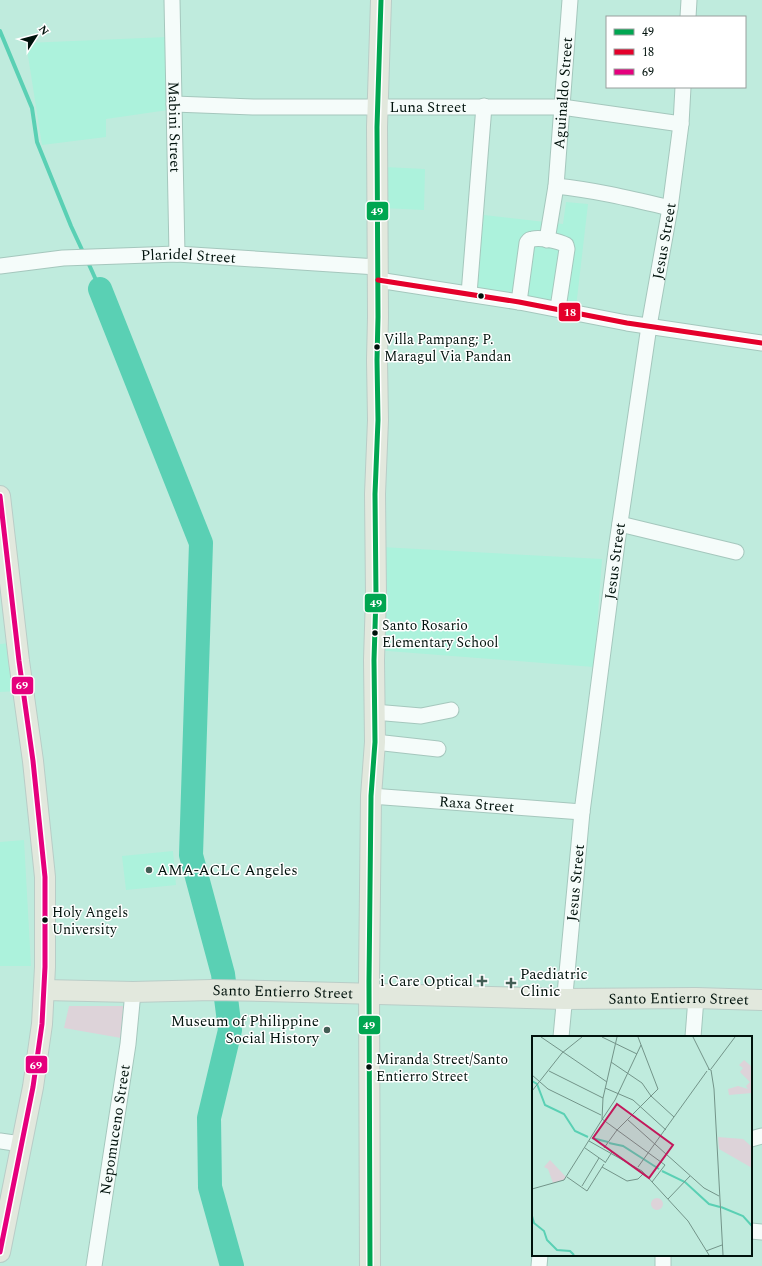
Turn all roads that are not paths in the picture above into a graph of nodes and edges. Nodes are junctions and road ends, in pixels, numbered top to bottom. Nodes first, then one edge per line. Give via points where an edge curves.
1 (172, 0) edge
2 (381, 0) edge
3 (570, 0) edge
4 (689, 0) edge
5 (688, 16) edge
6 (683, 88) edge
7 (174, 104) junction
8 (484, 106) junction
9 (562, 107) junction
10 (378, 108) junction
11 (681, 124) junction
12 (556, 186) junction
13 (670, 208) junction
14 (547, 240) junction
15 (177, 254) junction
16 (0, 266) edge
17 (378, 274) junction
18 (469, 294) junction
19 (519, 302) junction
20 (558, 308) junction
21 (649, 326) junction
22 (762, 343) edge
23 (0, 496) edge
24 (620, 524) junction
25 (736, 552) dead end
26 (451, 710) dead end
27 (374, 712) junction
28 (374, 742) junction
29 (438, 749) dead end
30 (372, 796) junction
31 (582, 812) junction
32 (44, 990) junction
33 (132, 992) junction
34 (369, 994) junction
35 (696, 998) junction
36 (565, 1000) junction
37 (762, 1000) edge
38 (561, 1036) edge
39 (693, 1036) edge
40 (762, 1136) edge
41 (752, 1139) edge
42 (0, 1141) edge
43 (21, 1144) junction
44 (752, 1231) edge
45 (762, 1232) edge
46 (0, 1252) edge
47 (540, 1256) edge
48 (94, 1266) edge
49 (370, 1266) edge
50 (539, 1266) edge

1 - 7 street, Mabini Street
2 - 10 main road
3 - 9 street, Aguinaldo Street
4 - 5 street
6 - 11 street, Jesus Street
7 - 10 street, Luna Street
7 - 15 street, Mabini Street
8 - 9 street, Luna Street
8 - 10 street, Luna Street
8 - 18 street
9 - 11 street, Luna Street
9 - 12 street, Aguinaldo Street
10 - 17 main road
11 - 13 street, Jesus Street
12 - 13 street via 596,191
12 - 14 street, Aguinaldo Street
13 - 21 street, Jesus Street
14 - 19 street via 533,238 527,243
14 - 20 street via 562,243 567,249
15 - 16 street, Plaridel Street via 63,258
15 - 17 street, Plaridel Street
17 - 18 street, Plaridel Street
17 - 27 main road
18 - 19 street, Plaridel Street
19 - 20 street, Plaridel Street
20 - 21 street, Plaridel Street
21 - 22 street, Plaridel Street
21 - 24 street, Jesus Street
23 - 32 main road via 45,877
24 - 25 street
24 - 31 street, Jesus Street
26 - 27 street via 421,716
27 - 28 main road
28 - 29 street
28 - 30 main road
30 - 31 street, Raxa Street
30 - 34 main road
31 - 36 street, Jesus Street
32 - 33 main road, Santo Entierro Street
32 - 43 main road via 33,1087
33 - 34 main road, Santo Entierro Street via 217,990
33 - 48 street, Nepomuceno Street via 128,1044
34 - 36 main road, Santo Entierro Street
34 - 49 main road
35 - 36 main road, Santo Entierro Street
35 - 37 main road, Santo Entierro Street
35 - 39 street
36 - 38 street, Jesus Street
40 - 41 street
42 - 43 street
43 - 46 main road
44 - 45 street
47 - 50 street

